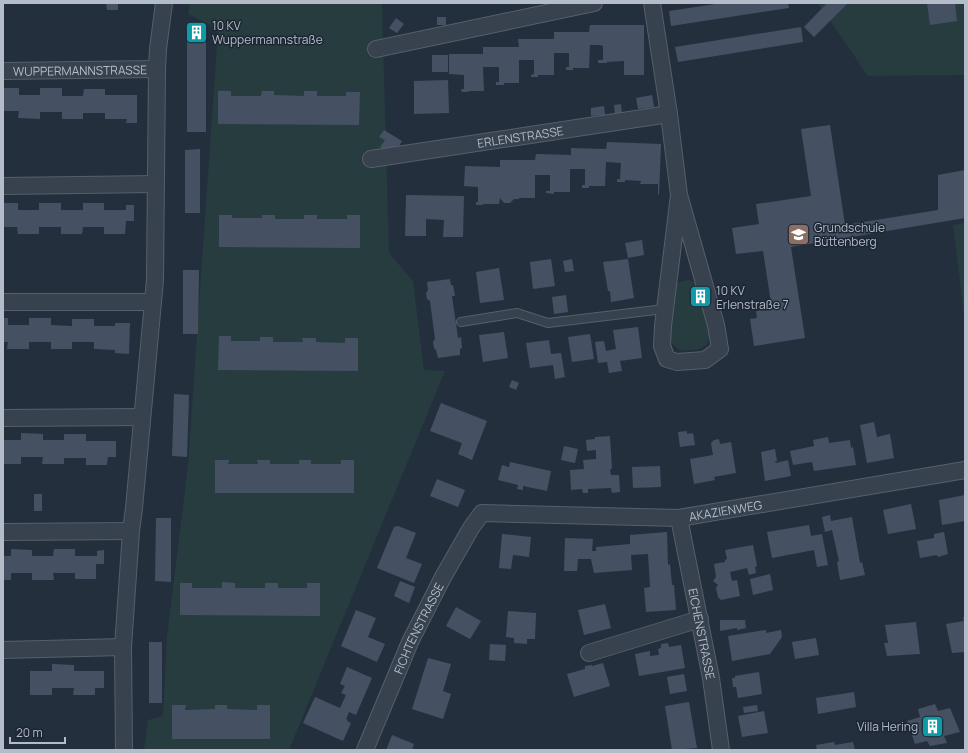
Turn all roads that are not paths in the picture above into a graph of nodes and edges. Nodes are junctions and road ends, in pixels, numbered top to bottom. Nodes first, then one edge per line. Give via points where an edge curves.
1 (164, 3) edge
2 (594, 3) edge
3 (652, 3) edge
4 (376, 48) dead end
5 (157, 69) junction
6 (3, 71) edge
7 (670, 114) junction
8 (371, 159) dead end
9 (156, 184) junction
10 (3, 186) edge
11 (679, 195) junction
12 (3, 302) edge
13 (153, 302) junction
14 (664, 309) junction
15 (461, 322) dead end
16 (142, 417) junction
17 (3, 418) edge
18 (965, 470) edge
19 (482, 513) joint
20 (679, 518) junction
21 (3, 532) edge
22 (131, 532) junction
23 (700, 619) junction
24 (123, 647) junction
25 (3, 650) edge
26 (589, 652) dead end
27 (124, 750) edge
28 (365, 750) edge
29 (721, 750) edge

1 - 5 street, WUPPERMANNSTRASSE
2 - 4 street
3 - 7 street
5 - 6 street, WUPPERMANNSTRASSE
5 - 9 street, WUPPERMANNSTRASSE
7 - 8 street, ERLENSTRASSE
7 - 11 street
9 - 10 street
9 - 13 street, WUPPERMANNSTRASSE
11 - 14 street
11 - 14 street via 716,325 720,349 705,360 677,362 667,359 662,346
12 - 13 street
13 - 16 street, WUPPERMANNSTRASSE
14 - 15 lane via 548,323 517,313
16 - 17 street
16 - 22 street, WUPPERMANNSTRASSE
18 - 20 street, AKAZIENWEG
19 - 20 street, AKAZIENWEG
19 - 28 street, FICHTENSTRASSE via 470,528 410,642
20 - 23 street, EICHENSTRASSE
21 - 22 street
22 - 24 street, WUPPERMANNSTRASSE
23 - 26 street
23 - 29 street, EICHENSTRASSE
24 - 25 street
24 - 27 street, WUPPERMANNSTRASSE

